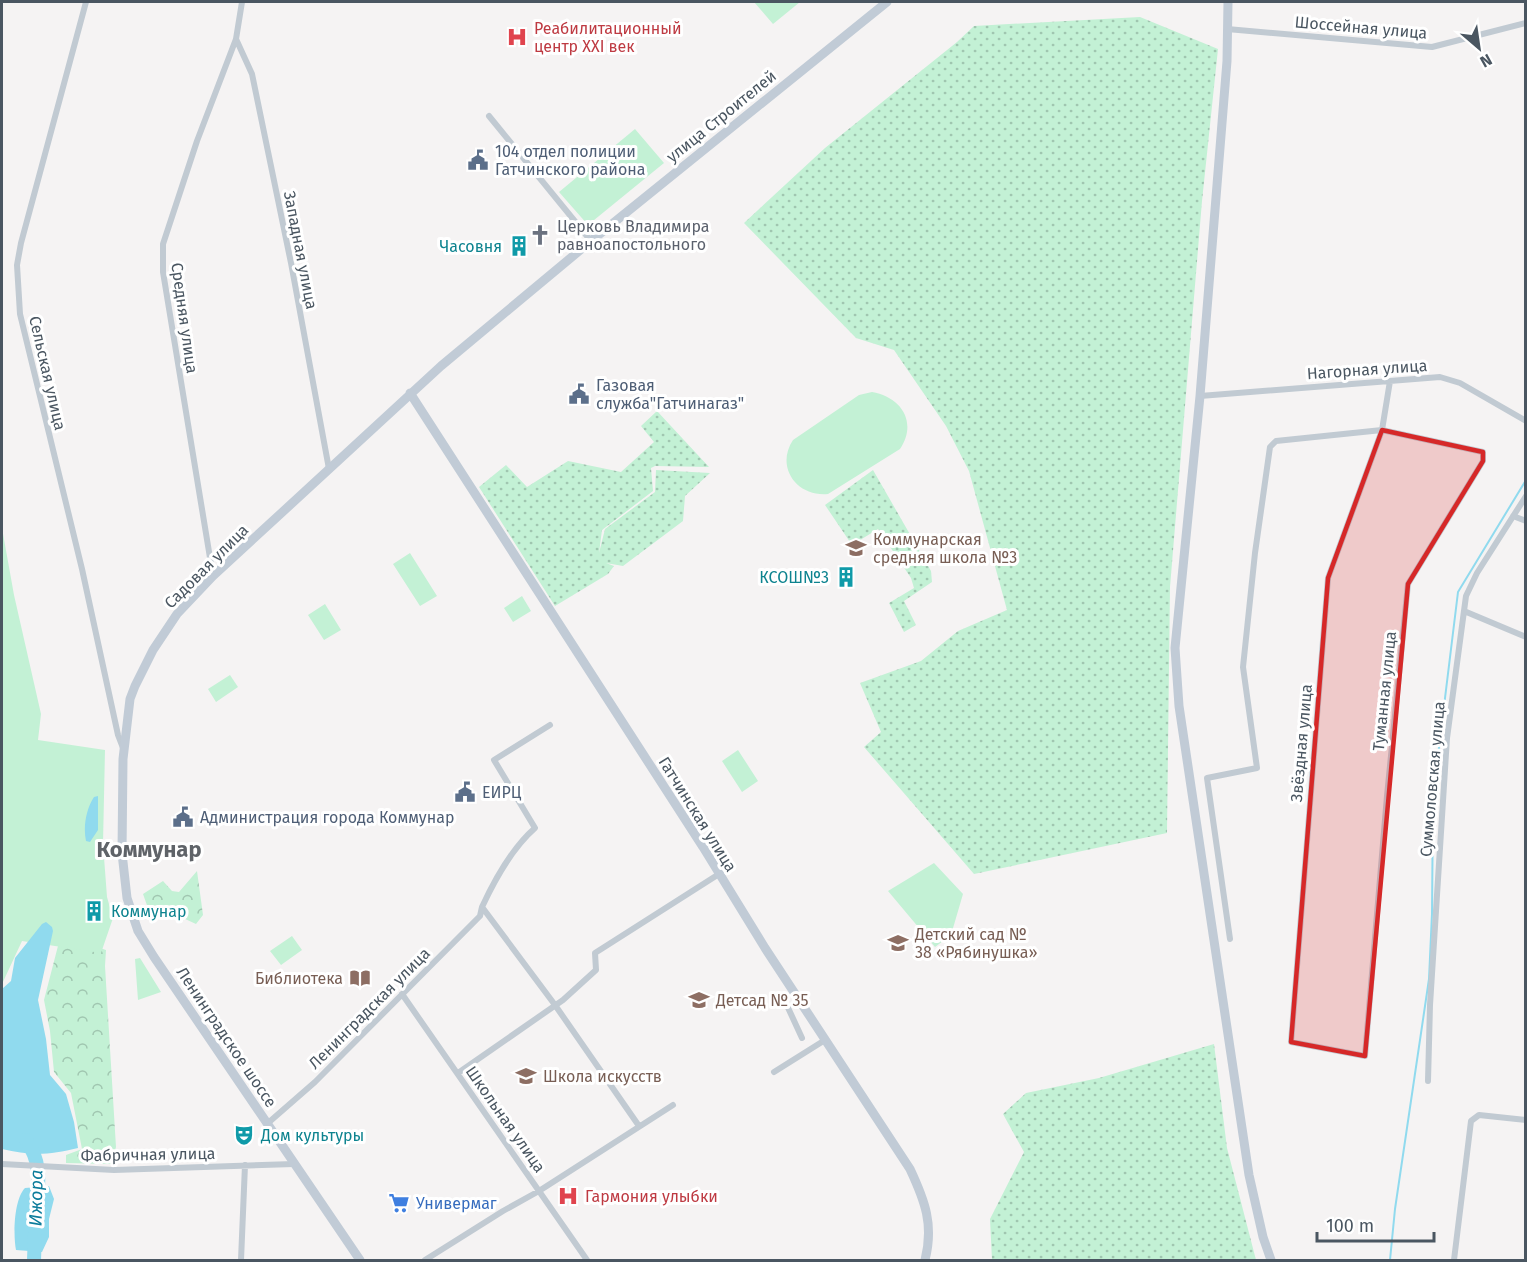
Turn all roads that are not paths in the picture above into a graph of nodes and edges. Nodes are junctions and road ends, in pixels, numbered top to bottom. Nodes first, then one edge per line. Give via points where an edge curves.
1 (86, 2) edge
2 (242, 2) edge
3 (887, 2) edge
4 (1228, 2) edge
5 (1526, 23) edge
6 (1227, 29) junction
7 (236, 39) junction
8 (229, 57) junction
9 (245, 57) junction
10 (489, 116) dead end
11 (591, 241) junction
12 (1390, 381) junction
13 (410, 393) junction
14 (1200, 396) junction
15 (1526, 421) edge
16 (1382, 430) junction
17 (329, 469) junction
18 (1526, 496) edge
19 (1513, 516) junction
20 (1526, 521) edge
21 (213, 576) junction
22 (1464, 611) junction
23 (1526, 637) edge
24 (550, 725) dead end
25 (124, 750) junction
26 (719, 874) junction
27 (126, 884) joint
28 (482, 907) junction
29 (1230, 939) dead end
30 (402, 994) junction
31 (784, 999) dead end
32 (555, 1005) junction
33 (802, 1038) dead end
34 (825, 1040) junction
35 (1365, 1056) joint
36 (774, 1072) dead end
37 (458, 1073) junction
38 (1428, 1081) dead end
39 (674, 1105) dead end
40 (1526, 1120) edge
41 (268, 1123) junction
42 (639, 1126) junction
43 (2, 1164) edge
44 (294, 1164) junction
45 (245, 1165) junction
46 (539, 1191) junction
47 (241, 1260) edge
48 (360, 1260) edge
49 (425, 1260) edge
50 (587, 1260) edge
51 (925, 1260) edge
52 (1271, 1260) edge
53 (1454, 1260) edge

1 - 25 street, Сельская улица via 16,265 20,314
2 - 7 street, Средняя улица
3 - 11 main road, улица Строителей
4 - 6 main road
5 - 6 street, Шоссейная улица via 1432,47
6 - 14 main road
7 - 8 street, Средняя улица
7 - 9 street, Западная улица
8 - 9 street
8 - 21 street, Средняя улица via 163,244 163,272
9 - 17 street, Западная улица via 252,74 291,263
10 - 11 street
11 - 13 main road, улица Строителей
12 - 14 street, Нагорная улица
12 - 15 street, Нагорная улица via 1440,377 1460,383
12 - 16 street, Звёздная улица
13 - 17 main road, Садовая улица
13 - 26 main road, Гатчинская улица
14 - 52 main road via 1175,648 1179,706 1249,1175
16 - 29 street via 1276,441 1270,447 1243,667 1257,768 1207,778
16 - 35 street, Звёздная улица via 1328,578 1291,1042
16 - 35 street, Туманная улица via 1483,452 1484,461 1408,584
17 - 21 main road, Садовая улица
18 - 19 street, Суммоловская улица
19 - 20 street
19 - 22 street, Суммоловская улица via 1477,573
21 - 25 main road, Садовая улица via 177,614 153,650 130,699
22 - 23 street
22 - 38 street, Суммоловская улица via 1447,738
24 - 28 street, Ленинградская улица via 494,760 535,828 520,841
25 - 27 main road, Садовая улица
26 - 32 street via 595,952 596,970
26 - 34 main road, Гатчинская улица
27 - 41 main road, Ленинградское шоссе via 132,916 145,943
28 - 30 street, Ленинградская улица via 480,916
28 - 32 street
30 - 37 street, Школьная улица
30 - 41 street, Ленинградская улица via 315,1082
31 - 33 street
32 - 37 street
32 - 42 street
34 - 36 street
34 - 51 main road, Гатчинская улица via 918,1187 930,1241
37 - 46 street, Школьная улица
39 - 42 street
40 - 53 street via 1479,1115 1471,1120
41 - 44 main road, Ленинградское шоссе
42 - 46 street
43 - 45 street, Фабричная улица via 141,1170
44 - 45 street, Фабричная улица
44 - 48 main road, Ленинградское шоссе
45 - 47 street
46 - 49 street
46 - 50 street, Школьная улица

